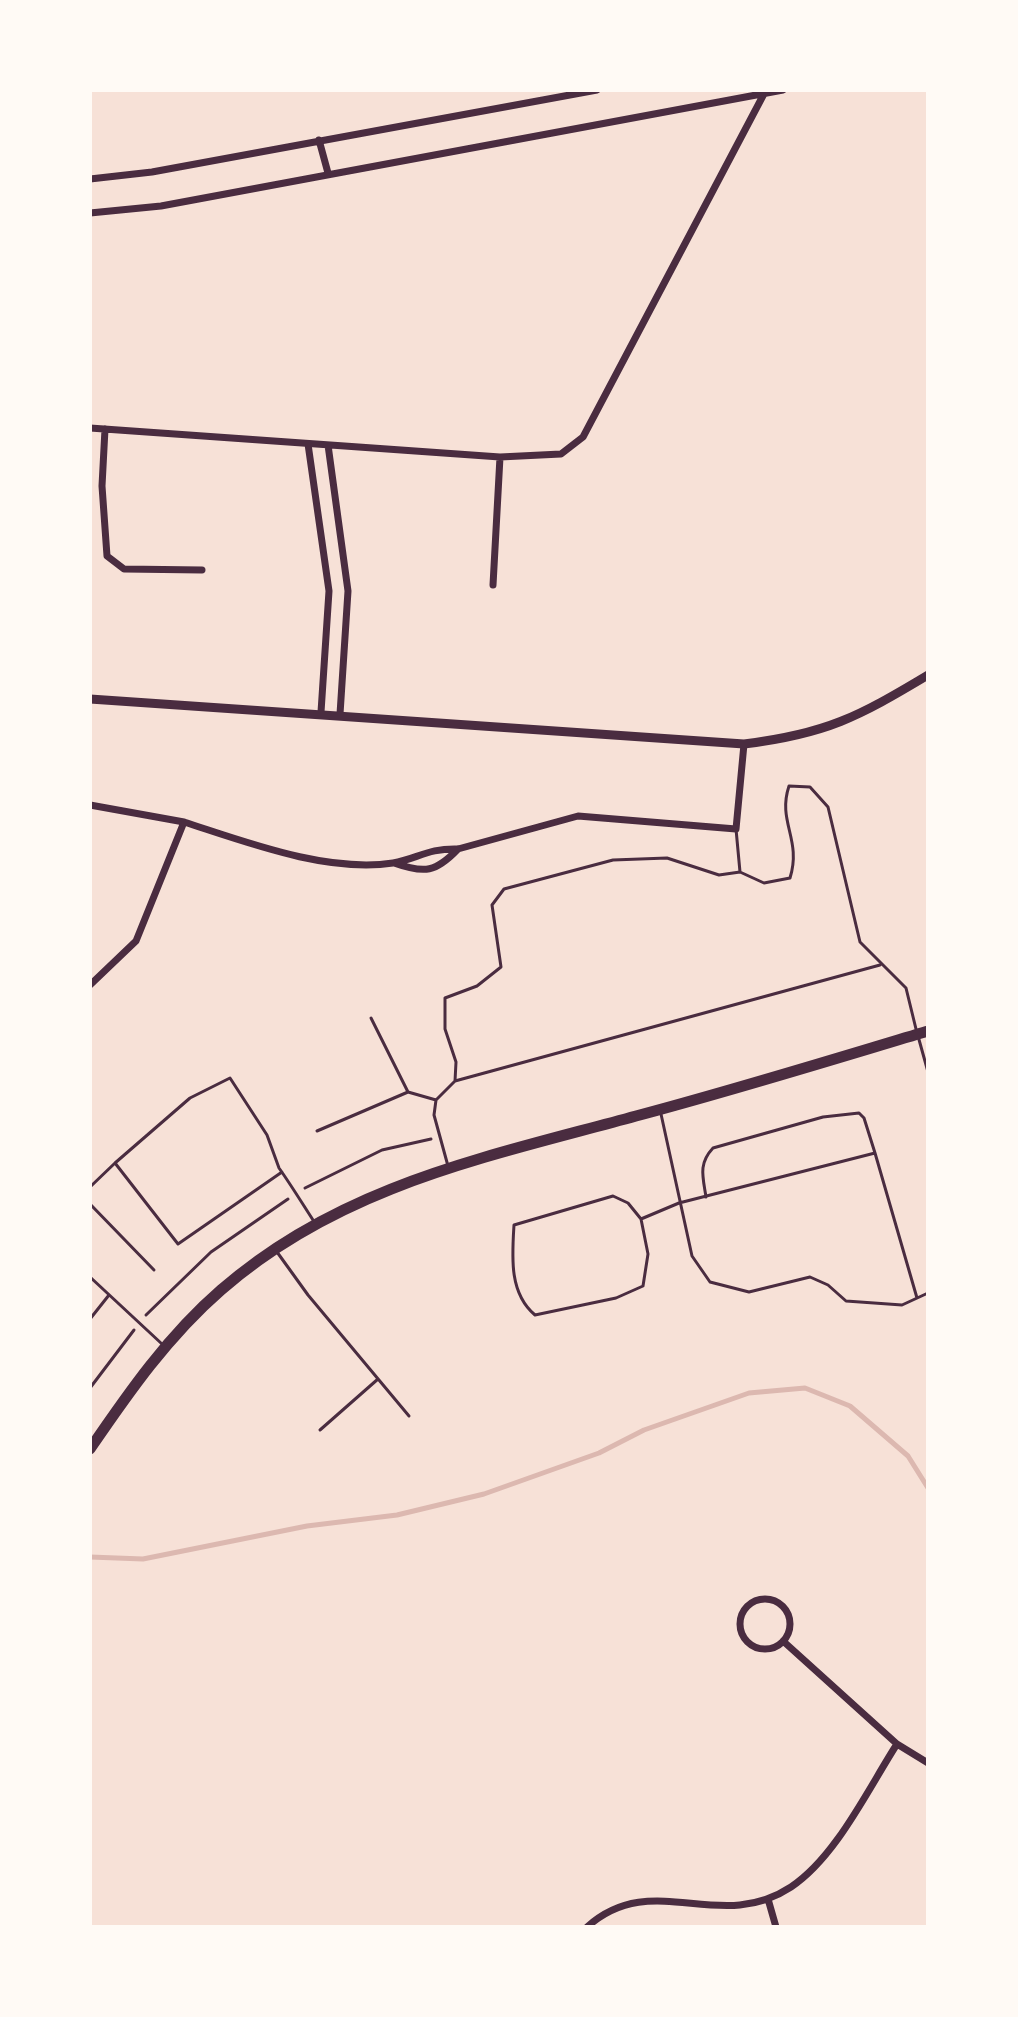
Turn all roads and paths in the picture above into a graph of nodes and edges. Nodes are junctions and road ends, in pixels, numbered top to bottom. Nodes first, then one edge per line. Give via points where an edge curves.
1 (597, 90) edge
2 (783, 90) edge
3 (765, 92) edge
4 (319, 140) junction
5 (328, 173) junction
6 (90, 179) edge
7 (90, 213) edge
8 (90, 428) edge
9 (105, 429) junction
10 (308, 444) junction
11 (328, 445) junction
12 (500, 457) junction
13 (202, 570) dead end
14 (493, 585) dead end
15 (928, 675) edge
16 (90, 699) edge
17 (321, 712) junction
18 (340, 714) junction
19 (744, 744) junction
20 (90, 805) edge
21 (184, 822) junction
22 (736, 829) junction
23 (458, 849) junction
24 (394, 863) junction
25 (740, 872) junction
26 (881, 965) junction
27 (90, 985) edge
28 (371, 1018) dead end
29 (923, 1033) edge
30 (928, 1072) edge
31 (455, 1081) junction
32 (408, 1092) junction
33 (436, 1100) junction
34 (660, 1110) junction
35 (317, 1131) dead end
36 (439, 1137) junction
37 (875, 1153) junction
38 (115, 1163) junction
39 (448, 1166) junction
40 (282, 1172) junction
41 (90, 1187) edge
42 (296, 1194) junction
43 (706, 1197) junction
44 (679, 1203) junction
45 (90, 1204) edge
46 (641, 1219) junction
47 (315, 1223) junction
48 (275, 1249) junction
49 (154, 1270) dead end
50 (90, 1277) edge
51 (928, 1293) edge
52 (109, 1295) junction
53 (917, 1298) junction
54 (90, 1319) edge
55 (140, 1323) junction
56 (165, 1346) junction
57 (378, 1379) junction
58 (90, 1388) edge
59 (409, 1416) dead end
60 (320, 1430) dead end
61 (90, 1449) edge
62 (783, 1641) junction
63 (897, 1744) junction
64 (928, 1763) edge
65 (768, 1899) junction
66 (587, 1927) edge
67 (776, 1927) edge

1 - 4 street
2 - 3 street
3 - 5 street
3 - 12 street via 583,437 561,454
4 - 5 street
4 - 6 street
5 - 7 street via 161,206
8 - 9 street
9 - 10 street
9 - 13 street via 107,556 124,569
10 - 11 street
10 - 17 street via 329,591
11 - 12 street
11 - 18 street via 348,591
12 - 14 street
15 - 19 street via 827,729
16 - 17 street
17 - 18 street
18 - 19 street
19 - 22 street
20 - 21 street
21 - 24 street via 311,860
21 - 27 street via 136,941
22 - 23 street via 578,816
22 - 25 lane
23 - 24 street via 440,848
23 - 24 street via 441,867 416,871
25 - 26 lane via 764,883 790,878 797,857 783,804 789,786 810,787 828,807 860,942
25 - 31 lane via 719,875 667,858 613,860 504,889 492,905 501,967 477,986 445,998
26 - 29 lane via 906,988
26 - 31 lane
28 - 32 lane
29 - 30 lane
29 - 34 main road
31 - 33 lane
32 - 33 lane
32 - 35 lane
33 - 36 lane
34 - 39 main road
34 - 44 lane
36 - 39 lane
36 - 42 path via 382,1150
37 - 43 lane
37 - 43 lane via 859,1113 823,1117 713,1148 703,1158
37 - 53 lane
38 - 40 lane via 178,1244
38 - 40 lane via 190,1098 230,1078 267,1135
38 - 41 lane
39 - 47 main road
40 - 42 lane
42 - 47 lane
42 - 55 path via 211,1252
43 - 44 lane
44 - 46 lane
44 - 53 lane via 692,1256 710,1282 749,1292 810,1277 846,1301 902,1305
45 - 49 lane
46 - 46 lane via 628,1203 613,1196 514,1225 512,1263 522,1304 535,1315 616,1298 643,1286 648,1254
47 - 48 main road
48 - 56 main road via 221,1290
48 - 57 lane
50 - 52 lane
51 - 53 lane
52 - 54 lane
52 - 55 lane
55 - 56 lane
55 - 58 path
56 - 61 main road
57 - 59 lane
57 - 60 lane
62 - 62 street via 790,1622 783,1607 769,1599 747,1607 741,1630 750,1643 765,1649
62 - 63 street
63 - 64 street
63 - 65 street via 819,1863
65 - 66 street via 742,1907 649,1899 623,1905
65 - 67 street

